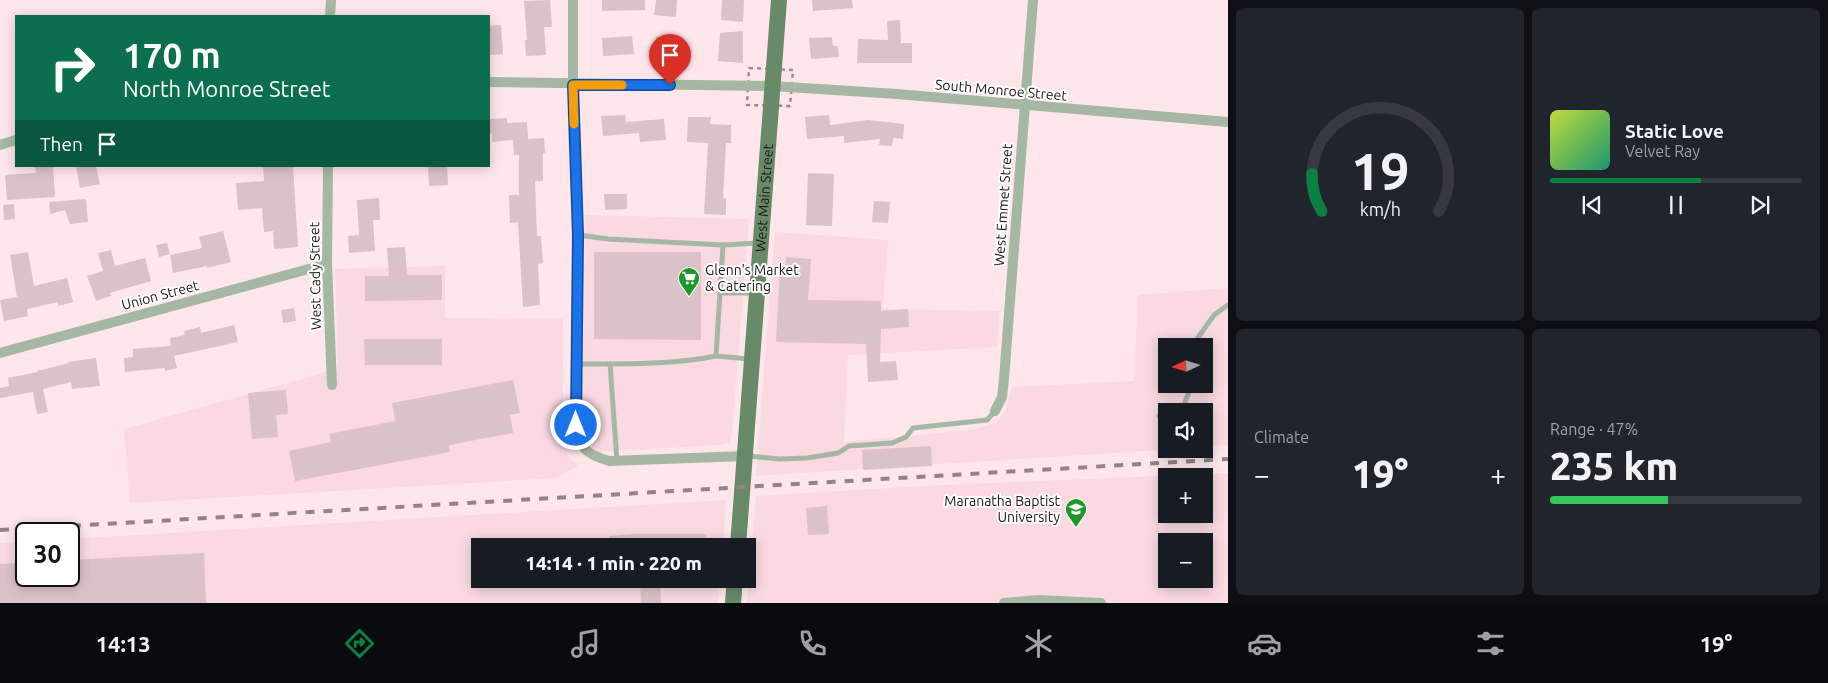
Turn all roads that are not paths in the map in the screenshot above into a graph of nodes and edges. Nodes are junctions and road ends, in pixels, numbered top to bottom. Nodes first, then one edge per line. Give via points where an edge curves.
1 (330, 0) edge
2 (573, 0) edge
3 (779, 0) edge
4 (1033, 0) edge
5 (330, 15) edge
6 (490, 82) edge
7 (573, 85) junction
8 (772, 86) junction
9 (1024, 106) junction
10 (1228, 122) edge
11 (15, 140) edge
12 (0, 145) edge
13 (328, 167) edge
14 (578, 235) junction
15 (761, 243) junction
16 (723, 245) junction
17 (327, 264) junction
18 (720, 293) junction
19 (757, 293) junction
20 (1228, 304) edge
21 (1198, 338) edge
22 (0, 353) edge
23 (716, 356) junction
24 (752, 359) junction
25 (576, 364) junction
26 (610, 364) junction
27 (332, 385) dead end
28 (995, 411) joint
29 (745, 456) junction
30 (617, 461) junction
31 (739, 538) edge
32 (734, 588) edge
33 (733, 603) edge
34 (1004, 603) edge
35 (1101, 603) edge

1 - 5 street
2 - 7 street
3 - 8 main road, West Main Street
4 - 9 street, West Emmet Street
6 - 7 street, South Monroe Street
7 - 8 street, South Monroe Street
7 - 14 street
8 - 9 street, South Monroe Street
8 - 15 main road, West Main Street
9 - 10 street, South Monroe Street
9 - 28 street, West Emmet Street via 1004,379 1002,396
11 - 12 street
13 - 17 street, West Cady Street
14 - 16 lane
14 - 25 street
15 - 16 lane
15 - 19 main road, West Main Street
16 - 18 lane
17 - 22 street, Union Street
17 - 27 street, West Cady Street
18 - 19 lane
18 - 23 lane
19 - 24 main road, West Main Street
20 - 21 lane via 1214,315
23 - 24 lane
23 - 26 lane via 697,360
24 - 29 main road, West Main Street
25 - 26 lane
25 - 30 street via 576,425 582,447 592,456
26 - 30 lane
28 - 29 lane via 987,420 913,428 906,437 892,443 849,446 838,453 779,459
29 - 30 street
29 - 31 main road, West Main Street
32 - 33 main road
34 - 35 street via 1038,600

